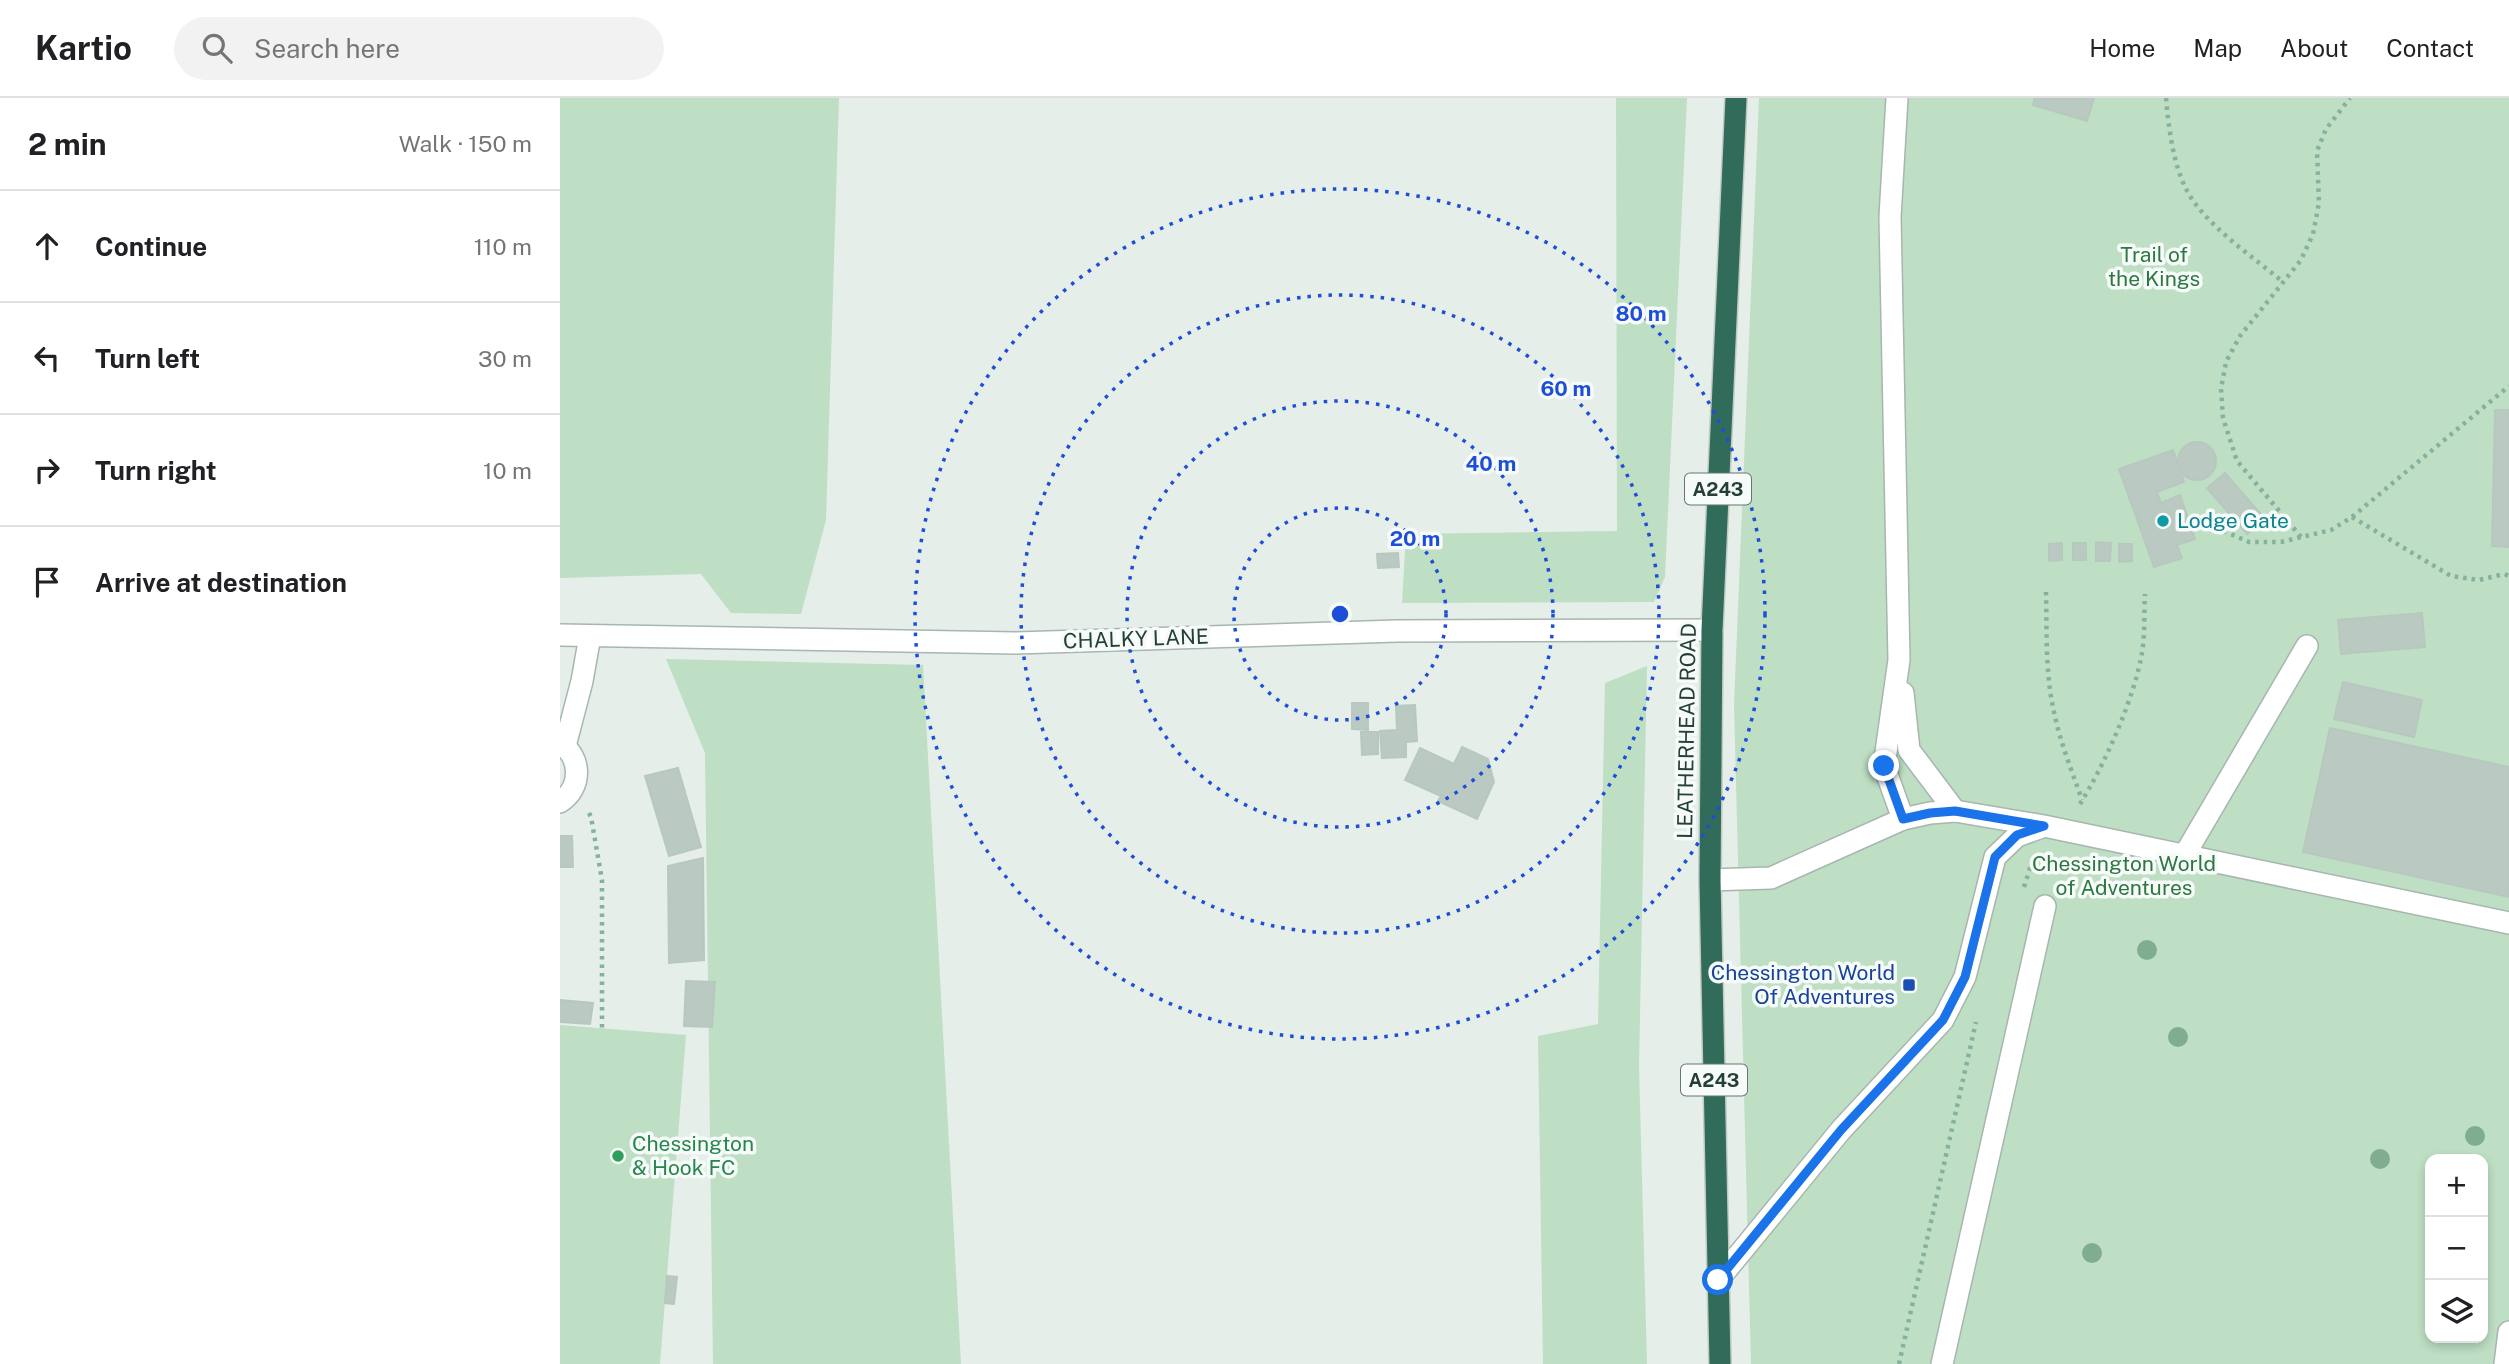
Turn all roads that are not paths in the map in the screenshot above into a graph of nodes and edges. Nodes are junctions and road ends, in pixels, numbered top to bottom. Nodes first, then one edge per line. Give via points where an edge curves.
1 (1736, 98) edge
2 (1897, 98) edge
3 (1712, 630) junction
4 (560, 635) edge
5 (590, 636) junction
6 (2307, 646) dead end
7 (1899, 660) junction
8 (562, 745) edge
9 (566, 795) edge
10 (1955, 811) junction
11 (1903, 819) junction
12 (2044, 826) junction
13 (2184, 856) junction
14 (1710, 880) junction
15 (2045, 906) dead end
16 (2509, 923) edge
17 (1718, 1280) junction
18 (2509, 1332) edge
19 (1720, 1364) edge
20 (1942, 1364) edge
21 (2505, 1364) edge

1 - 3 highway, LEATHERHEAD ROAD / A243
2 - 7 street via 1891,217
3 - 5 street, CHALKY LANE via 1397,631 1015,643
3 - 14 highway, LEATHERHEAD ROAD / A243
4 - 5 street, CHALKY LANE
5 - 8 street
6 - 13 street
7 - 10 street via 1909,750
7 - 11 street via 1884,766
8 - 9 street via 572,755 577,778
10 - 11 street
10 - 12 street
11 - 14 street via 1771,878
12 - 13 street
12 - 17 street via 2017,835 1995,857 1965,977 1943,1020 1841,1130
13 - 16 street
14 - 17 highway, LEATHERHEAD ROAD / A243
15 - 20 street
17 - 19 highway, LEATHERHEAD ROAD / A243
18 - 21 street

